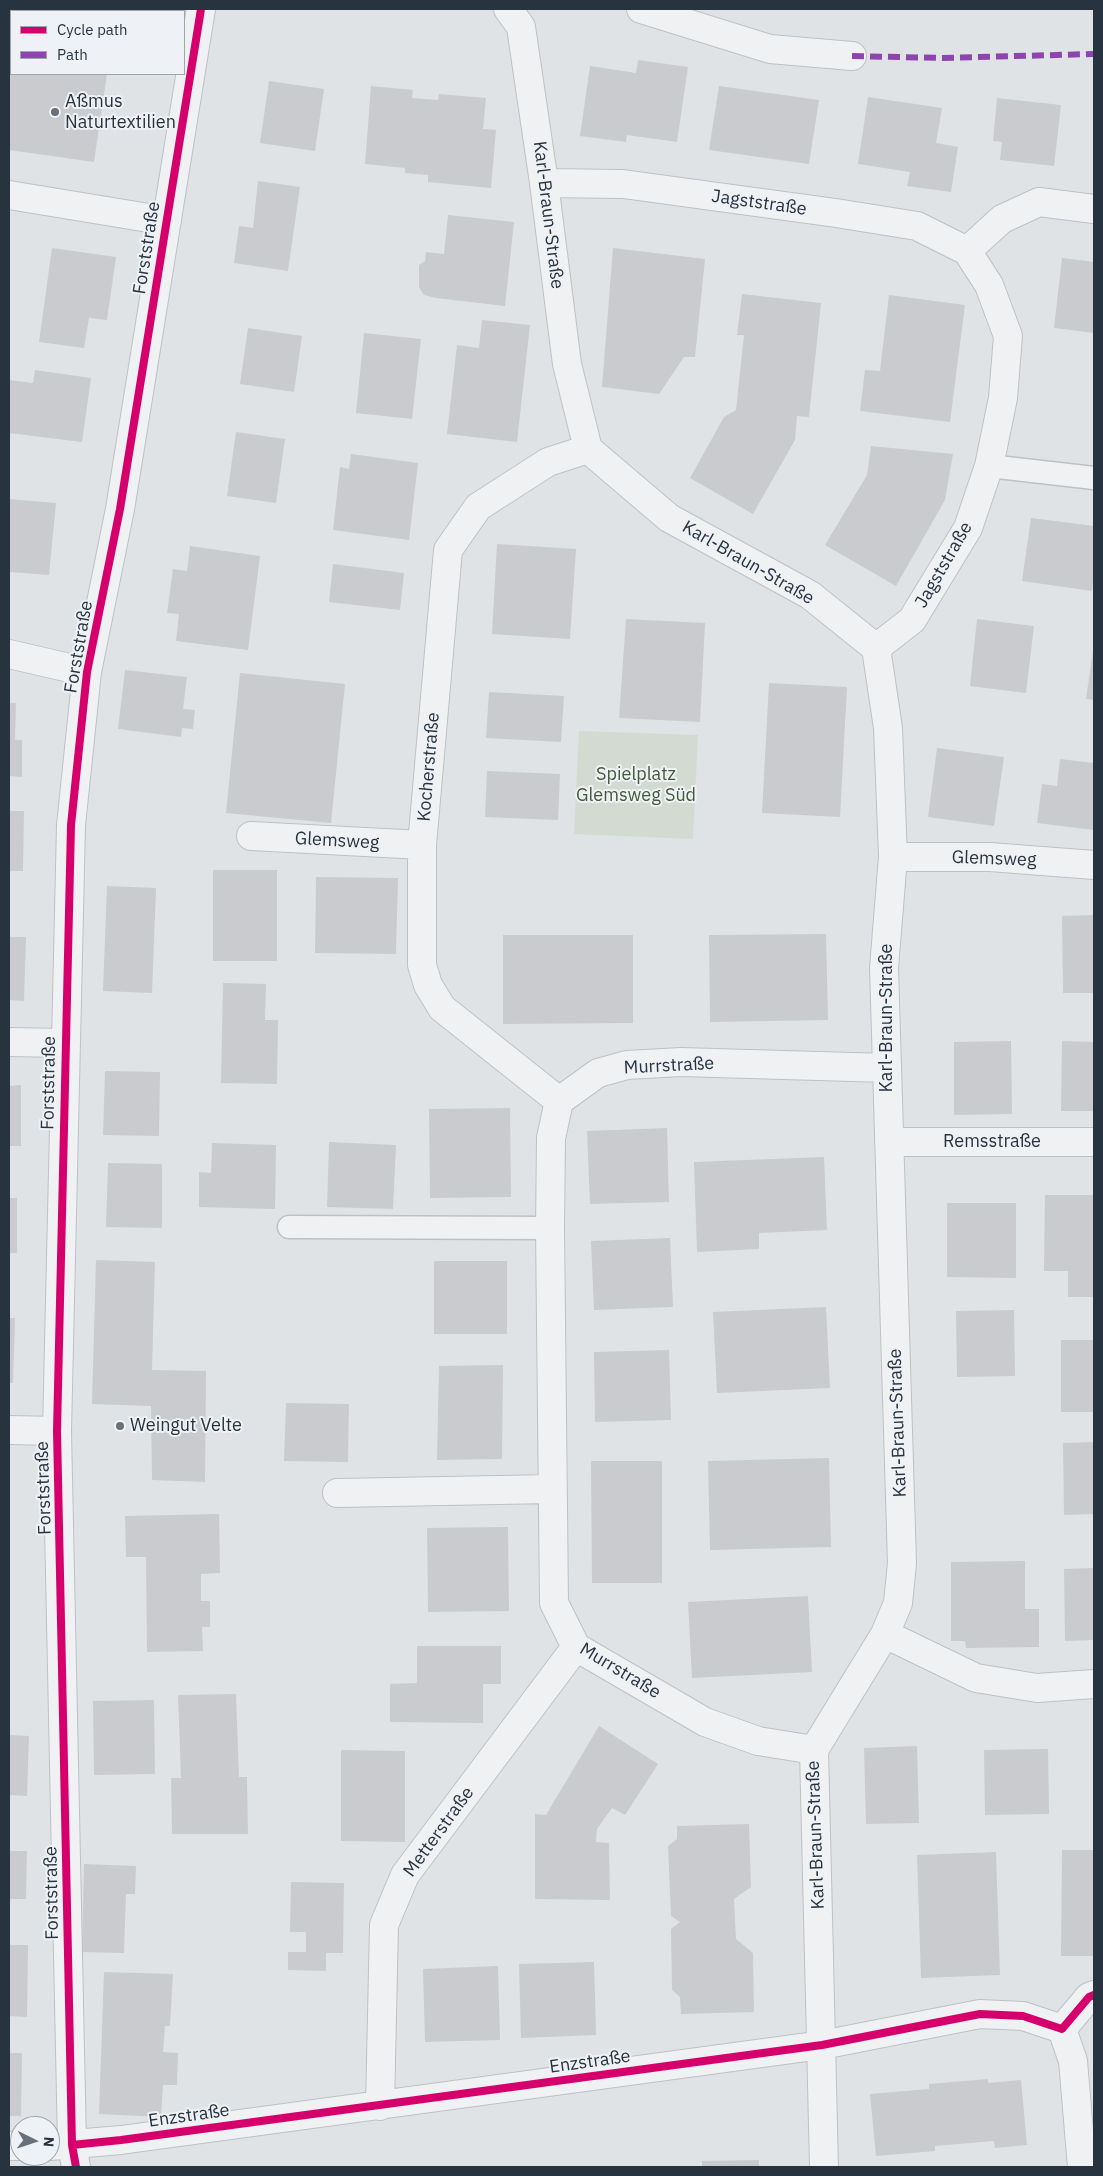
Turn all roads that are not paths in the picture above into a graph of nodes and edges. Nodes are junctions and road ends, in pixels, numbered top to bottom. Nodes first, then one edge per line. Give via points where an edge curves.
1 (201, 9) edge
2 (508, 9) edge
3 (641, 9) edge
4 (852, 56) dead end
5 (544, 183) junction
6 (9, 195) edge
7 (1094, 209) edge
8 (167, 221) junction
9 (967, 251) junction
10 (588, 449) junction
11 (990, 466) junction
12 (1094, 478) edge
13 (876, 648) junction
14 (9, 654) edge
15 (87, 672) junction
16 (251, 836) dead end
17 (422, 845) junction
18 (893, 857) junction
19 (1094, 865) edge
20 (9, 1042) edge
21 (64, 1044) junction
22 (887, 1068) junction
23 (559, 1101) junction
24 (889, 1142) junction
25 (1094, 1142) edge
26 (289, 1227) dead end
27 (550, 1228) junction
28 (9, 1430) edge
29 (57, 1431) junction
30 (552, 1489) junction
31 (337, 1492) dead end
32 (885, 1634) junction
33 (576, 1647) junction
34 (1094, 1684) edge
35 (814, 1750) junction
36 (1094, 1995) edge
37 (1062, 2029) junction
38 (822, 2045) junction
39 (380, 2106) junction
40 (66, 2153) edge
41 (824, 2167) edge
42 (1082, 2167) edge

1 - 8 street, Forststraße
2 - 5 street, Karl-Braun-Straße via 521,27
3 - 4 street via 770,49
5 - 9 street, Jagststraße via 623,184 917,226
5 - 10 street, Karl-Braun-Straße via 567,364
6 - 8 street
7 - 9 street via 1039,202 1002,219
8 - 15 street, Forststraße via 120,509
9 - 11 street, Jagststraße via 989,285 1008,336 1002,398
10 - 13 street, Karl-Braun-Straße via 669,518 810,595
10 - 17 street, Kocherstraße via 548,462 478,507 448,550
11 - 12 lane
11 - 13 street, Jagststraße via 968,528 912,620
13 - 18 street, Karl-Braun-Straße via 888,728
14 - 15 street
15 - 21 street, Forststraße via 71,825
16 - 17 street, Glemsweg
17 - 23 street, Kocherstraße via 422,965 428,985 442,1008
18 - 19 street, Glemsweg via 990,857
18 - 22 street, Karl-Braun-Straße via 884,968
20 - 21 street
21 - 29 street, Forststraße
22 - 23 street, Murrstraße via 681,1062 627,1065 598,1073
22 - 24 street, Karl-Braun-Straße
23 - 27 street, Murrstraße via 551,1138
24 - 25 street, Remsstraße
24 - 32 street, Karl-Braun-Straße via 902,1563 898,1603
26 - 27 lane
27 - 30 street, Murrstraße
28 - 29 street
29 - 40 street, Forststraße
30 - 31 street
30 - 33 street, Murrstraße via 554,1603
32 - 34 street via 976,1678 1037,1688
32 - 35 street, Karl-Braun-Straße
33 - 35 street, Murrstraße via 705,1722 758,1741
33 - 39 street, Metterstraße via 406,1875 384,1925
35 - 38 street, Karl-Braun-Straße
36 - 37 street
37 - 38 street, Enzstraße via 1023,2016 980,2014
37 - 42 street via 1073,2061
38 - 39 street, Enzstraße
38 - 41 street, Karl-Braun-Straße
39 - 40 street, Enzstraße

